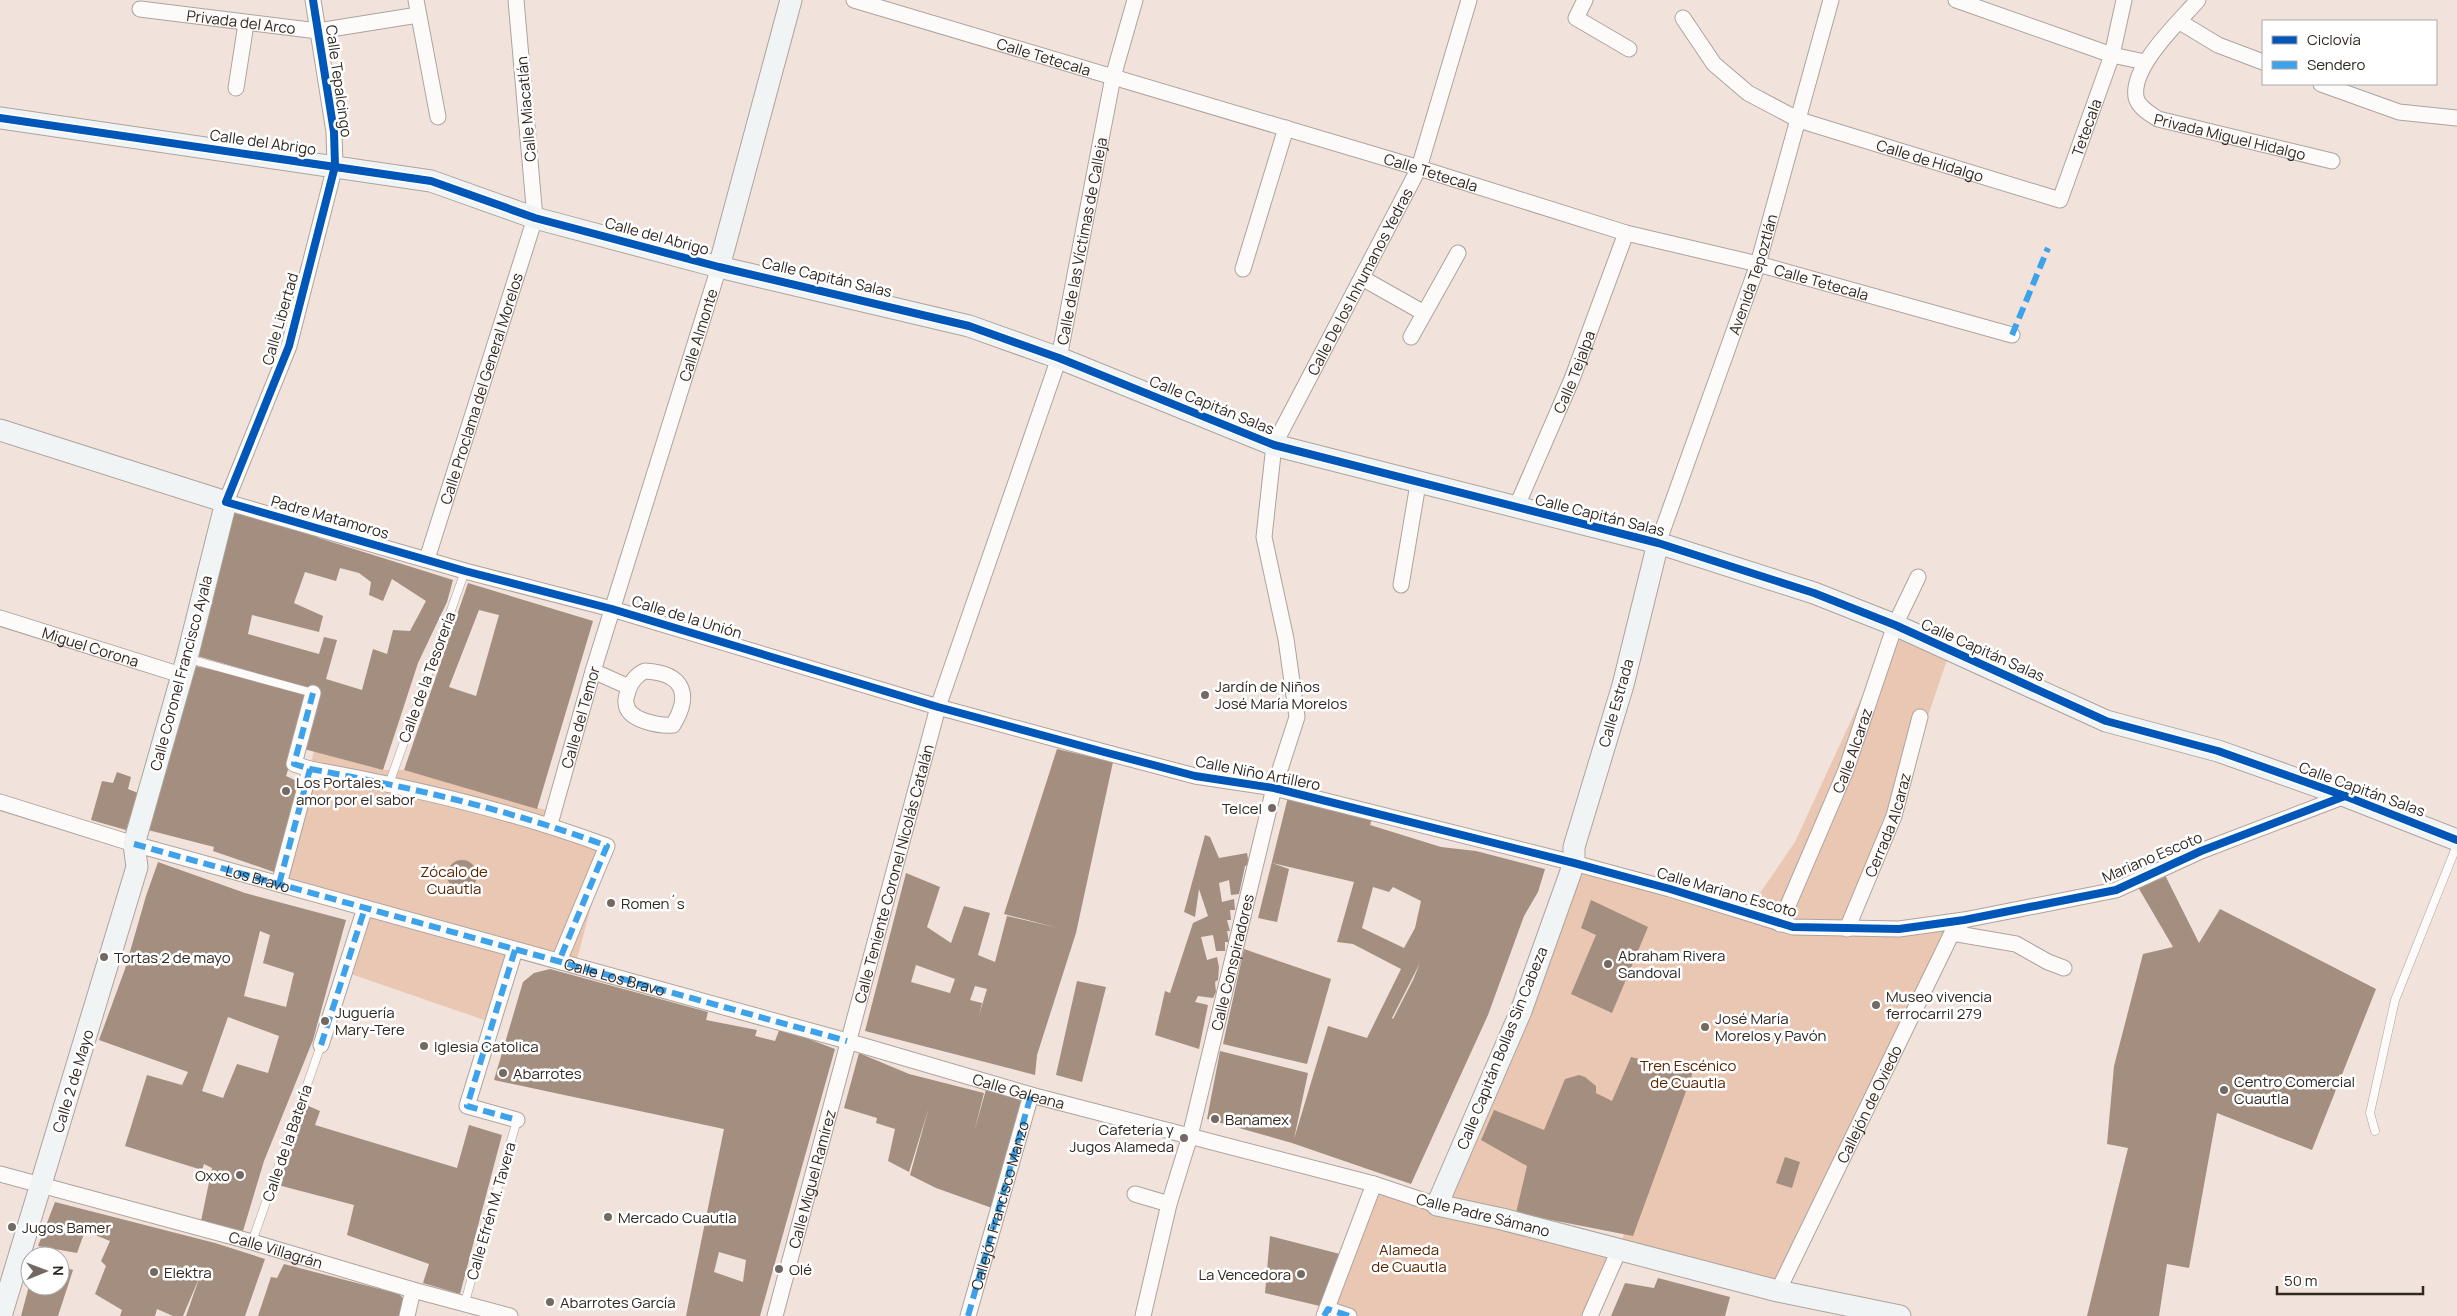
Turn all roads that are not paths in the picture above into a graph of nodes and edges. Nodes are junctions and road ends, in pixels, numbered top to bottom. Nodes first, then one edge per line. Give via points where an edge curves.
1 (314, 0) edge
2 (516, 0) edge
3 (791, 0) edge
4 (854, 0) edge
5 (1135, 0) edge
6 (1469, 0) edge
7 (1584, 0) edge
8 (1831, 0) edge
9 (1956, 0) edge
10 (2124, 0) edge
11 (2198, 0) edge
12 (1993, 6) edge
13 (417, 8) edge
14 (140, 9) dead end
15 (1683, 18) dead end
16 (2180, 22) junction
17 (246, 24) junction
18 (318, 31) junction
19 (1629, 49) dead end
20 (2112, 55) junction
21 (2145, 62) junction
22 (2262, 62) edge
23 (1113, 77) junction
24 (2324, 85) edge
25 (236, 88) dead end
26 (438, 117) dead end
27 (0, 118) edge
28 (2457, 118) edge
29 (1799, 120) junction
30 (1286, 128) junction
31 (2332, 162) dead end
32 (335, 166) junction
33 (1419, 168) junction
34 (2060, 200) joint
35 (535, 218) junction
36 (1626, 233) junction
37 (1458, 253) dead end
38 (1758, 264) junction
39 (719, 266) junction
40 (1243, 269) dead end
41 (1362, 278) junction
42 (1424, 313) junction
43 (2012, 335) dead end
44 (1411, 337) dead end
45 (1059, 358) junction
46 (0, 430) edge
47 (1274, 445) junction
48 (1418, 484) junction
49 (226, 502) junction
50 (1516, 508) junction
51 (1658, 543) junction
52 (427, 559) junction
53 (465, 571) junction
54 (1918, 577) dead end
55 (1401, 586) dead end
56 (612, 609) junction
57 (0, 618) edge
58 (1894, 625) junction
59 (184, 667) junction
60 (592, 671) junction
61 (629, 687) dead end
62 (313, 693) joint
63 (938, 707) junction
64 (1920, 717) dead end
65 (310, 769) junction
66 (389, 784) junction
67 (1274, 788) junction
68 (2345, 796) junction
69 (0, 802) edge
70 (550, 824) junction
71 (2457, 840) edge
72 (134, 844) junction
73 (2457, 846) edge
74 (1574, 863) junction
75 (279, 884) junction
76 (365, 908) junction
77 (381, 912) joint
78 (1964, 920) junction
79 (1780, 924) junction
80 (1847, 929) junction
81 (1952, 933) junction
82 (515, 950) junction
83 (559, 961) junction
84 (2064, 968) dead end
85 (848, 1041) junction
86 (321, 1045) joint
87 (1031, 1096) junction
88 (517, 1120) joint
89 (2375, 1131) dead end
90 (1190, 1136) junction
91 (0, 1174) edge
92 (1374, 1184) junction
93 (41, 1186) junction
94 (1135, 1194) dead end
95 (1169, 1204) junction
96 (1436, 1205) junction
97 (252, 1242) junction
98 (1619, 1250) junction
99 (413, 1290) junction
100 (1778, 1291) junction
101 (465, 1302) junction
102 (1326, 1312) edge
103 (1, 1316) edge
104 (407, 1316) edge
105 (510, 1316) edge
106 (776, 1316) edge
107 (968, 1316) edge
108 (1144, 1316) edge
109 (1349, 1316) edge
110 (1590, 1316) edge
111 (1900, 1316) edge

1 - 18 street, Calle Tepalcingo
2 - 35 street, Calle Miacatlán
3 - 39 street, Calle Almonte
4 - 23 street, Calle Tetecala
5 - 23 street, Calle de las Víctimas de Calleja
6 - 33 street, Calle De los Inhumanos Yedras
7 - 19 street via 1576,18
8 - 29 street, Avenida Tepoztlán
9 - 12 street
10 - 20 street, Tetecala
11 - 16 street
12 - 20 street
13 - 18 street, Privada del Arco
13 - 26 street, Privada del Arco
14 - 17 street, Privada del Arco
15 - 29 street via 1714,64 1748,94
16 - 21 street
16 - 22 street via 2218,45
17 - 18 street, Privada del Arco
17 - 25 street
18 - 32 street, Calle Tepalcingo via 334,132
20 - 21 street
20 - 34 street, Tetecala
21 - 31 street, Privada Miguel Hidalgo via 2136,98 2158,119
23 - 30 street, Calle Tetecala
23 - 45 street, Calle de las Víctimas de Calleja
24 - 28 street via 2399,112
27 - 32 street, Calle del Abrigo
29 - 34 street, Calle de Hidalgo
29 - 38 street, Avenida Tepoztlán
30 - 33 street, Calle Tetecala
30 - 40 street
32 - 35 street, Calle del Abrigo via 430,181
32 - 49 street, Calle Libertad via 289,346
33 - 36 street, Calle Tetecala
33 - 41 street, Calle De los Inhumanos Yedras
35 - 39 street, Calle del Abrigo
35 - 52 street, Calle Proclama del General Morelos
36 - 38 street, Calle Tetecala
36 - 50 street, Calle Tejalpa via 1572,379
37 - 42 street
38 - 43 street, Calle Tetecala
38 - 51 street, Avenida Tepoztlán
39 - 45 street, Calle Capitán Salas via 969,326
39 - 56 street, Calle Almonte
41 - 42 street
41 - 47 street, Calle De los Inhumanos Yedras
42 - 44 street
45 - 47 street, Calle Capitán Salas
45 - 63 street, Calle de las Víctimas de Calleja
46 - 49 street, Padre Matamoros
47 - 48 street, Calle Capitán Salas
47 - 67 street, Calle Conspiradores via 1264,537 1286,639 1297,717
48 - 50 street, Calle Capitán Salas
48 - 55 street
49 - 52 street, Padre Matamoros
49 - 59 street, Calle Coronel Francisco Ayala
50 - 51 street, Calle Capitán Salas
51 - 58 street, Calle Capitán Salas via 1814,593
51 - 74 street, Calle Estrada via 1623,685 1574,847
52 - 53 street, Calle de la Unión
53 - 56 street, Calle de la Unión
53 - 66 lane, Calle de la Tesorería
54 - 58 street, Calle Alcaraz
56 - 60 street, Calle del Temor
56 - 63 street, Calle de la Unión
57 - 59 street, Miguel Corona
58 - 68 street, Calle Capitán Salas via 2106,720 2218,751
58 - 79 street, Calle Alcaraz via 1846,770
59 - 62 lane
59 - 72 street, Calle Coronel Francisco Ayala
60 - 61 street
60 - 70 street, Calle del Temor
62 - 65 street via 294,764
63 - 67 street, Calle Niño Artillero via 1195,776
63 - 85 street, Calle Teniente Coronel Nicolás Catalán
64 - 80 street, Cerrada Alcaraz via 1894,816
65 - 66 street
65 - 75 street
66 - 70 street
67 - 74 street, Calle Niño Artillero
67 - 90 street, Calle Conspiradores
68 - 71 street, Calle Capitán Salas
68 - 78 street, Mariano Escoto via 2201,851 2116,890
69 - 72 street, Los Bravo
70 - 83 street via 607,846
72 - 75 street, Los Bravo
72 - 93 street, Calle 2 de Mayo via 137,867
73 - 89 lane via 2395,1000 2370,1113
74 - 79 street, Calle Mariano Escoto
74 - 96 street, Calle Capitán Bollas Sin Cabeza via 1521,1011
75 - 76 street, Los Bravo
76 - 77 street, Los Bravo
76 - 86 street
77 - 82 street, Calle Los Bravo
78 - 80 street, Calle Mariano Escoto via 1899,929
78 - 81 street, Callejón de Oviedo
79 - 80 street, Calle Mariano Escoto
81 - 84 street via 2016,944
81 - 100 street, Callejón de Oviedo
82 - 83 street, Calle Los Bravo
82 - 88 street via 467,1106
83 - 85 street, Calle Los Bravo
85 - 87 street, Calle Galeana
85 - 106 street, Calle Miguel Ramírez
86 - 97 lane, Calle de la Batería
87 - 90 street, Calle Galeana
87 - 107 street, Callejón Francisco Manzo
88 - 101 lane, Calle Efrén M. Tavera
90 - 92 street, Calle Padre Sámano
90 - 95 street, Calle Conspiradores
91 - 93 street, Calle Villagrán
92 - 96 street, Calle Padre Sámano
92 - 102 street
93 - 97 street, Calle Villagrán
93 - 103 street, Calle 2 de Mayo
94 - 95 street
95 - 108 street, Calle Conspiradores
96 - 98 street, Calle Padre Sámano
97 - 99 street, Calle Villagrán
98 - 100 street, Calle Padre Sámano
98 - 110 street
99 - 101 street, Calle Villagrán
99 - 104 street
100 - 111 street, Calle Padre Sámano
101 - 105 street, Calle Villagrán
102 - 109 street

